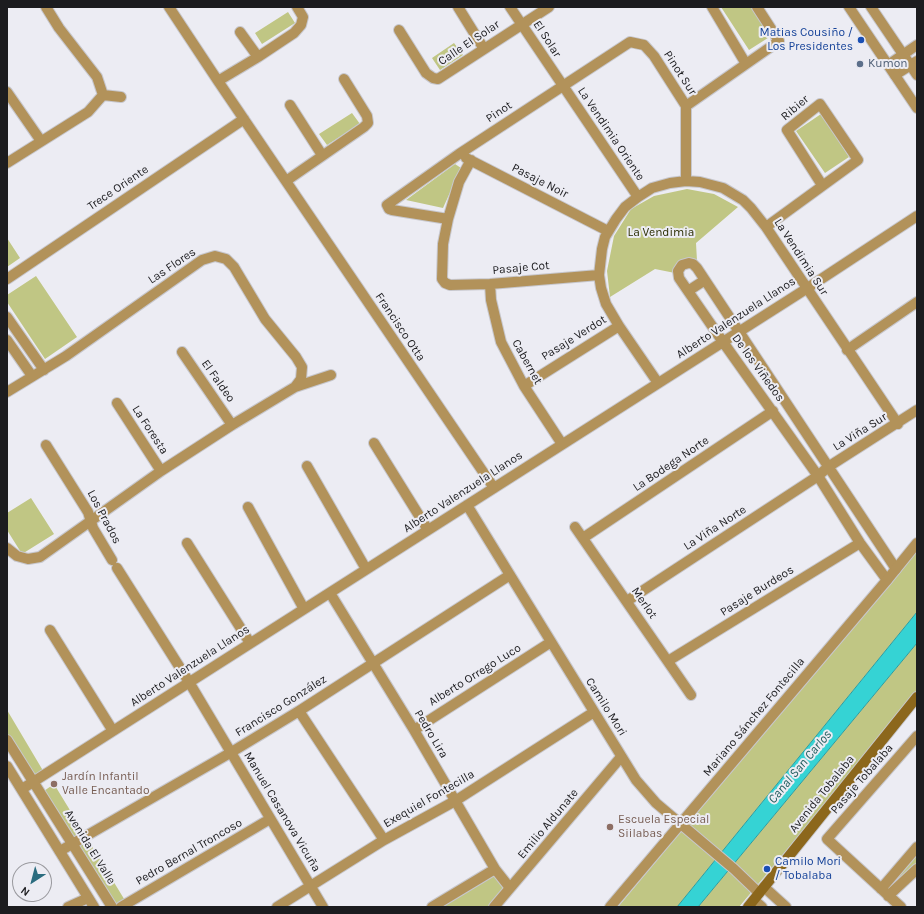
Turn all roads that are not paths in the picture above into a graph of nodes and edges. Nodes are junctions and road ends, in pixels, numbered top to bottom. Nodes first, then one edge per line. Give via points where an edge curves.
1 (46, 7) edge
2 (170, 7) edge
3 (297, 7) edge
4 (458, 7) edge
5 (510, 7) edge
6 (549, 7) edge
7 (712, 7) edge
8 (757, 7) edge
9 (849, 7) edge
10 (871, 7) edge
11 (522, 24) junction
12 (399, 30) dead end
13 (240, 32) dead end
14 (630, 42) joint
15 (917, 45) edge
16 (484, 49) junction
17 (903, 55) junction
18 (258, 57) junction
19 (914, 63) edge
20 (746, 64) junction
21 (888, 65) junction
22 (895, 75) junction
23 (917, 75) edge
24 (344, 79) dead end
25 (218, 81) junction
26 (562, 86) junction
27 (7, 92) edge
28 (102, 95) junction
29 (121, 97) dead end
30 (290, 105) dead end
31 (686, 106) junction
32 (917, 108) edge
33 (244, 119) junction
34 (41, 141) junction
35 (458, 154) junction
36 (322, 155) junction
37 (471, 160) junction
38 (7, 163) edge
39 (286, 180) junction
40 (686, 181) junction
41 (822, 185) junction
42 (638, 197) junction
43 (917, 216) edge
44 (448, 219) junction
45 (766, 227) junction
46 (608, 232) junction
47 (599, 275) junction
48 (7, 279) edge
49 (705, 280) junction
50 (490, 284) junction
51 (806, 289) junction
52 (688, 291) junction
53 (917, 303) edge
54 (7, 317) edge
55 (619, 326) junction
56 (739, 332) junction
57 (7, 340) edge
58 (723, 342) junction
59 (848, 350) junction
60 (182, 352) dead end
61 (44, 370) junction
62 (331, 375) dead end
63 (32, 376) junction
64 (658, 383) junction
65 (524, 386) junction
66 (295, 387) junction
67 (7, 392) edge
68 (117, 403) dead end
69 (917, 410) edge
70 (772, 411) junction
71 (898, 424) junction
72 (232, 425) junction
73 (374, 443) dead end
74 (562, 444) junction
75 (46, 445) dead end
76 (307, 466) dead end
77 (828, 467) junction
78 (161, 471) junction
79 (818, 476) junction
80 (494, 488) junction
81 (467, 505) junction
82 (248, 507) dead end
83 (91, 521) junction
84 (575, 527) dead end
85 (428, 530) junction
86 (583, 538) junction
87 (187, 543) dead end
88 (860, 543) junction
89 (917, 543) edge
90 (7, 548) edge
91 (115, 564) joint
92 (366, 569) junction
93 (896, 569) junction
94 (510, 575) junction
95 (887, 580) junction
96 (330, 593) junction
97 (627, 601) junction
98 (304, 608) junction
99 (50, 630) dead end
100 (551, 642) junction
101 (250, 643) junction
102 (668, 661) junction
103 (373, 664) junction
104 (189, 682) junction
105 (691, 695) dead end
106 (917, 696) edge
107 (299, 711) junction
108 (594, 712) junction
109 (414, 730) junction
110 (113, 731) junction
111 (917, 736) edge
112 (7, 740) edge
113 (230, 753) junction
114 (621, 757) junction
115 (7, 766) edge
116 (33, 782) junction
117 (22, 789) junction
118 (455, 800) junction
119 (270, 819) junction
120 (681, 824) junction
121 (384, 840) junction
122 (73, 843) junction
123 (917, 847) edge
124 (60, 851) junction
125 (495, 869) junction
126 (917, 869) edge
127 (311, 886) junction
128 (510, 888) junction
129 (885, 892) junction
130 (756, 897) edge
131 (91, 903) edge
132 (68, 907) edge
133 (112, 907) edge
134 (121, 907) edge
135 (276, 907) edge
136 (323, 907) edge
137 (432, 907) edge
138 (494, 907) edge
139 (610, 907) edge
140 (762, 907) edge
141 (786, 907) edge
142 (901, 907) edge

1 - 28 street via 97,77
2 - 25 street, Francisco Otta
3 - 18 street via 303,17 301,25 294,33
4 - 16 street
5 - 11 street, El Solar
6 - 11 street, Calle El Solar
7 - 20 street
8 - 20 street via 779,41
9 - 21 street
10 - 17 street
11 - 16 street, Calle El Solar
11 - 26 street, El Solar
12 - 16 street, Calle El Solar via 426,73 432,78 438,79
13 - 18 street
14 - 26 street, Pinot
14 - 31 street, Pinot Sur via 644,45 654,56
15 - 17 street
17 - 19 street
17 - 21 street
18 - 25 street
19 - 22 street
19 - 23 street
20 - 31 street
21 - 22 street
22 - 32 street
24 - 36 street via 367,116 368,123
25 - 33 street, Francisco Otta
26 - 35 street, Pinot
26 - 42 street, La Vendimia Oriente
27 - 34 street
28 - 29 street
28 - 34 street via 88,112
30 - 36 street
31 - 40 street, Pinot Sur
33 - 39 street, Francisco Otta
33 - 48 street, Trece Oriente
34 - 38 street
35 - 37 street, Pasaje Noir
35 - 44 street, Pinot via 388,203 387,207
36 - 39 street
37 - 44 street via 459,182
37 - 46 street, Pasaje Noir
39 - 80 street, Francisco Otta
40 - 42 street, La Vendimia Sur via 659,186
40 - 45 street, La Vendimia Sur via 708,183 732,193 751,208
41 - 41 street, Ribier via 858,160 820,104 787,130
41 - 45 street, Ribier
42 - 46 street, La Vendimia Sur via 620,213
43 - 51 street, Alberto Valenzuela Llanos
44 - 50 street, Pasaje Cot via 443,244 442,279 450,285
45 - 51 street, La Vendimia Sur
46 - 47 street, La Vendimia Sur via 602,249
47 - 50 street, Pasaje Cot
47 - 55 street, La Vendimia Sur via 606,304
49 - 52 street
49 - 52 street, De los Viñedos via 693,264 689,262 682,265 678,276
49 - 56 street, De los Viñedos
50 - 65 street, Cabernet via 501,342
51 - 56 street, Alberto Valenzuela Llanos
51 - 59 street, La Vendimia Sur
52 - 58 street, De los Viñedos
53 - 59 street
54 - 61 street
55 - 64 street, La Vendimia Sur
55 - 65 street, Pasaje Verdot
56 - 58 street, Alberto Valenzuela Llanos
56 - 77 street, De los Viñedos
57 - 63 street
58 - 64 street, Alberto Valenzuela Llanos
58 - 70 street, De los Viñedos
59 - 71 street, La Vendimia Sur
60 - 72 street, El Faldeo
61 - 63 street, Las Flores
61 - 66 street, Las Flores via 202,260 214,256 226,259 234,267 265,319 296,357 302,367 302,379
62 - 66 street
63 - 67 street, Las Flores
64 - 74 street, Alberto Valenzuela Llanos
65 - 74 street, Cabernet
66 - 72 street
68 - 78 street, La Foresta
69 - 71 street, La Viña Sur
70 - 79 street, De los Viñedos
70 - 86 street, La Bodega Norte
71 - 77 street, La Viña Sur
72 - 78 street
73 - 85 street
74 - 80 street, Alberto Valenzuela Llanos
75 - 83 street, Los Prados via 88,512
76 - 92 street
77 - 79 street, La Viña Sur
77 - 93 street, De los Viñedos
78 - 83 street
79 - 88 street, De los Viñedos
79 - 97 street, La Viña Norte
80 - 81 street, Alberto Valenzuela Llanos
81 - 85 street, Alberto Valenzuela Llanos
81 - 94 street, Camilo Mori
82 - 98 street
83 - 90 street via 40,557 28,559 17,556
83 - 91 street, Los Prados
84 - 86 street, Merlot
85 - 92 street, Alberto Valenzuela Llanos
86 - 97 street, Merlot
87 - 101 street
88 - 95 street, De los Viñedos
88 - 102 street, Pasaje Burdeos
89 - 93 street, Mariano Sánchez Fontecilla
91 - 104 street, Manuel Casanova Vicuña
92 - 96 street, Alberto Valenzuela Llanos
93 - 95 street, Mariano Sánchez Fontecilla
94 - 100 street, Camilo Mori
94 - 103 street, Francisco González
95 - 120 street, Mariano Sánchez Fontecilla
96 - 98 street, Alberto Valenzuela Llanos
96 - 103 street, Pedro Lira
97 - 102 street, Merlot
98 - 101 street, Alberto Valenzuela Llanos
99 - 110 street
100 - 108 street, Camilo Mori
100 - 109 street, Alberto Orrego Luco
101 - 104 street, Alberto Valenzuela Llanos
102 - 105 street, Merlot
103 - 107 street, Francisco González
103 - 109 street, Pedro Lira
104 - 110 street, Alberto Valenzuela Llanos
104 - 113 street, Manuel Casanova Vicuña
106 - 130 main road, Avenida Tobalaba
107 - 113 street, Francisco González
107 - 121 street
108 - 114 street, Camilo Mori
108 - 118 street, Exequiel Fontecilla
109 - 118 street, Pedro Lira
110 - 116 street, Alberto Valenzuela Llanos
111 - 129 street, Pasaje Tobalaba via 826,839
112 - 116 street, Avenida El Valle
113 - 119 street, Manuel Casanova Vicuña
113 - 122 street, Francisco González
114 - 120 street, Camilo Mori via 656,803
114 - 128 street, Emilio Aldunate
115 - 117 street
116 - 117 street, Alberto Valenzuela Llanos
116 - 122 street, Avenida El Valle
117 - 124 street
118 - 121 street, Exequiel Fontecilla
118 - 125 street, Pedro Lira
119 - 127 street, Manuel Casanova Vicuña
119 - 134 street, Pedro Bernal Troncoso
120 - 130 street, Camilo Mori via 734,869
120 - 139 street, Mariano Sánchez Fontecilla
121 - 127 street, Exequiel Fontecilla
122 - 124 street, Francisco González
122 - 133 street, Avenida El Valle
123 - 129 street
124 - 131 street
125 - 128 street, Pedro Lira
125 - 137 street
126 - 129 street
127 - 135 street, Exequiel Fontecilla
127 - 136 street, Manuel Casanova Vicuña
128 - 138 street, Emilio Aldunate
129 - 142 street
130 - 140 street
130 - 141 street
131 - 132 street

